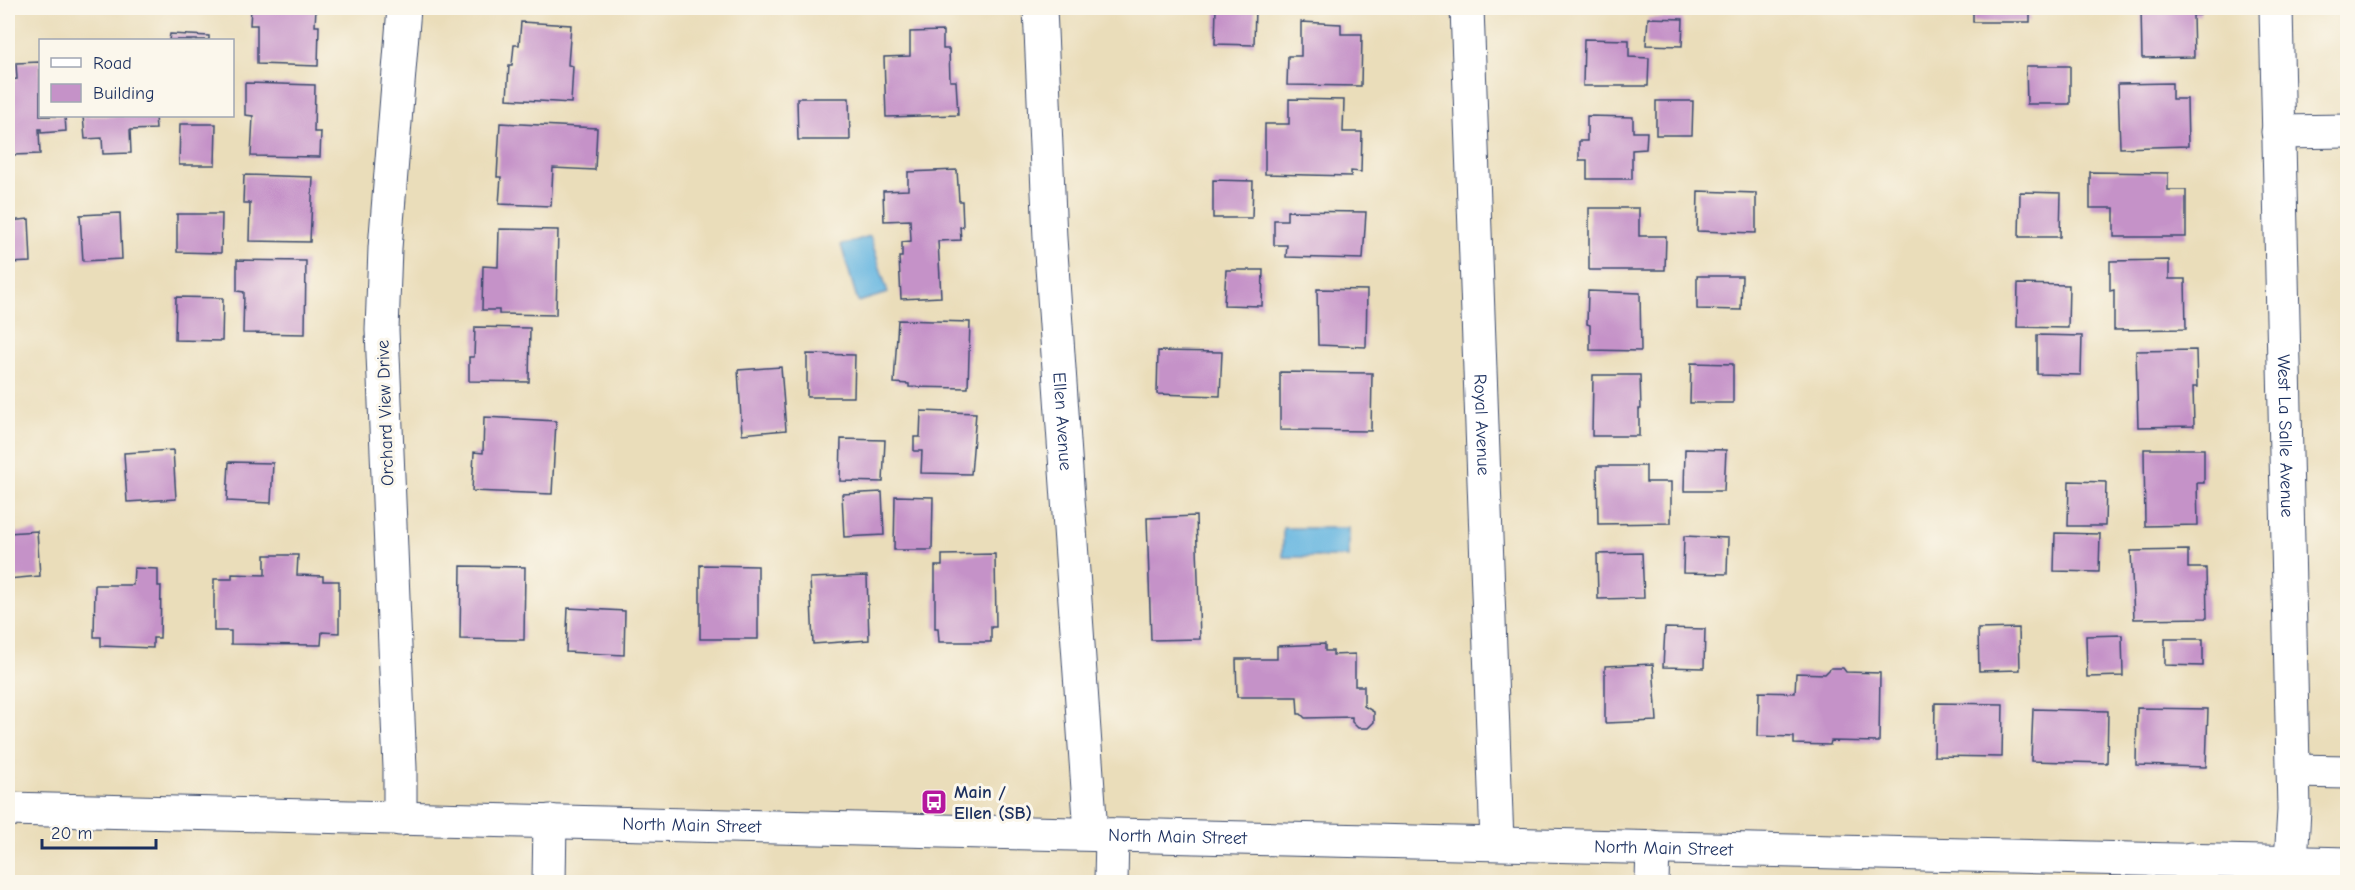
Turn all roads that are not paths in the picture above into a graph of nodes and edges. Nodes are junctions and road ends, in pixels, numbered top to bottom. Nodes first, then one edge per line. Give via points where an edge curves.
1 (404, 8) edge
2 (1040, 8) edge
3 (1467, 8) edge
4 (2276, 8) edge
5 (2348, 131) edge
6 (2278, 132) junction
7 (2293, 771) junction
8 (2348, 772) edge
9 (8, 809) edge
10 (400, 819) junction
11 (550, 821) junction
12 (1101, 834) junction
13 (1497, 843) junction
14 (1653, 847) junction
15 (2290, 862) junction
16 (2348, 864) edge
17 (2191, 871) edge
18 (549, 882) edge
19 (1111, 882) edge
20 (1652, 882) edge

1 - 10 street, Orchard View Drive via 382,330
2 - 12 street, Ellen Avenue via 1050,238
3 - 13 street, Royal Avenue
4 - 6 street, West La Salle Avenue
5 - 6 street
6 - 7 street, West La Salle Avenue
7 - 8 street
7 - 15 street, West La Salle Avenue
9 - 10 street, North Main Street
10 - 11 street, North Main Street
11 - 12 street, North Main Street
11 - 18 street
12 - 13 street, North Main Street
12 - 19 street, Ellen Avenue
13 - 14 street, North Main Street
14 - 17 street, North Main Street
14 - 20 street
15 - 16 street, North Main Street
15 - 17 street, North Main Street

